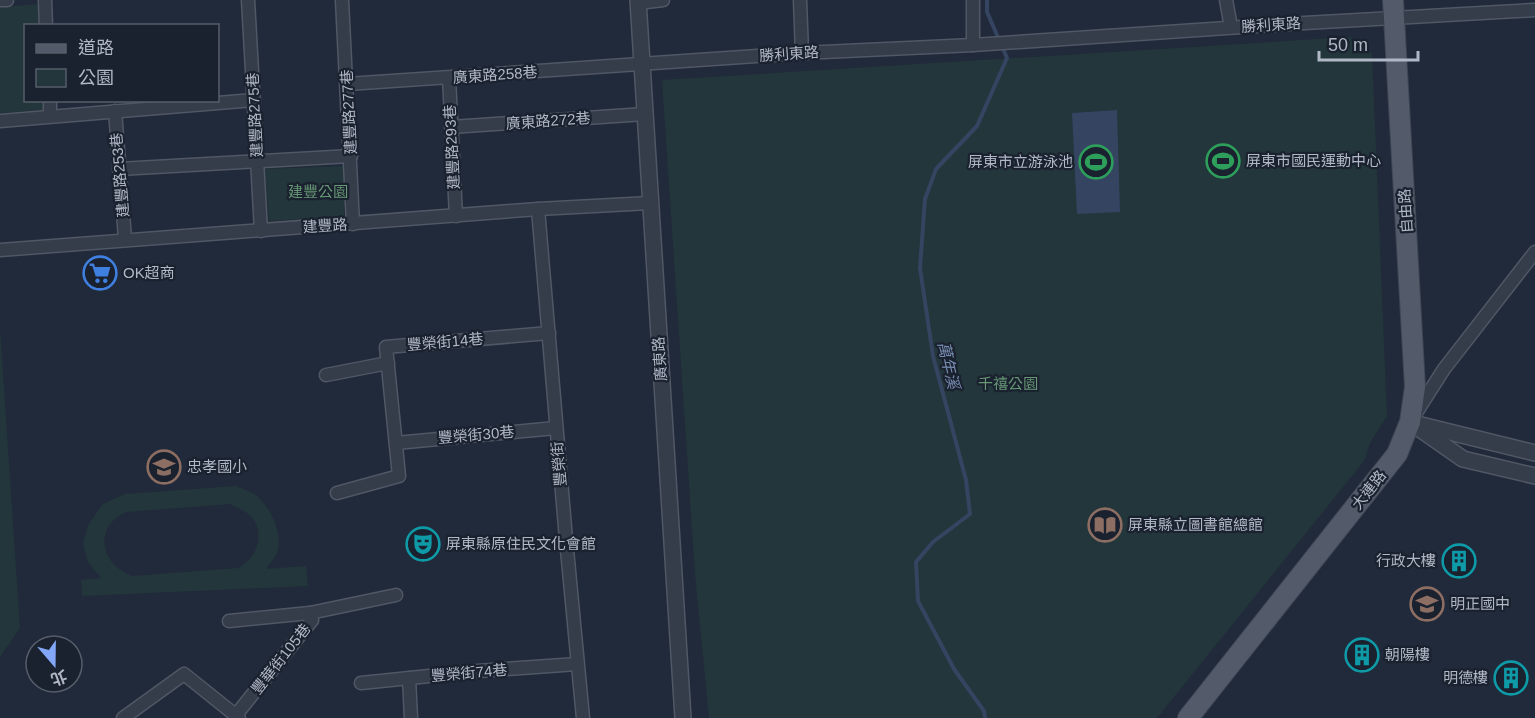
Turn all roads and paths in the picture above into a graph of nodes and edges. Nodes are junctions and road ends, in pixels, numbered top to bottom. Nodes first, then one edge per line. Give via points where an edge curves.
1 (0, 0) edge
2 (7, 0) edge
3 (45, 0) edge
4 (248, 0) edge
5 (342, 0) edge
6 (663, 0) edge
7 (800, 0) edge
8 (973, 0) edge
9 (1226, 0) edge
10 (638, 2) edge
11 (1394, 8) edge
12 (1535, 10) edge
13 (46, 24) edge
14 (1231, 27) junction
15 (973, 45) junction
16 (802, 53) junction
17 (642, 65) junction
18 (448, 78) junction
19 (347, 84) junction
20 (254, 100) junction
21 (50, 102) edge
22 (115, 111) junction
23 (645, 114) junction
24 (50, 116) junction
25 (0, 121) edge
26 (452, 127) junction
27 (351, 156) junction
28 (257, 161) junction
29 (119, 169) junction
30 (650, 203) junction
31 (538, 209) junction
32 (456, 216) junction
33 (353, 224) junction
34 (261, 231) junction
35 (125, 239) junction
36 (0, 250) edge
37 (1535, 252) edge
38 (549, 333) junction
39 (388, 363) junction
40 (326, 375) dead end
41 (1410, 422) junction
42 (556, 428) junction
43 (396, 443) junction
44 (1535, 453) edge
45 (1535, 476) edge
46 (337, 493) dead end
47 (396, 595) dead end
48 (310, 613) junction
49 (229, 621) dead end
50 (577, 664) junction
51 (410, 678) junction
52 (361, 683) dead end
53 (238, 717) edge
54 (123, 718) edge
55 (411, 718) edge
56 (583, 718) edge
57 (683, 718) edge
58 (1188, 718) edge

1 - 2 street
3 - 13 street
4 - 20 street, 建豐路275巷
5 - 19 street, 建豐路277巷
6 - 10 street
7 - 16 street
8 - 15 street
9 - 14 street
10 - 17 street, 廣東路
11 - 12 street, 勝利東路
11 - 14 street, 勝利東路
11 - 41 main road, 自由路 via 1415,387
14 - 15 street, 勝利東路
15 - 16 street, 勝利東路
16 - 17 street, 勝利東路
17 - 18 street, 廣東路258巷
17 - 23 street, 廣東路
18 - 19 street, 廣東路258巷
18 - 26 street, 建豐路293巷
19 - 27 street, 建豐路277巷
20 - 22 street
20 - 28 street, 建豐路275巷
21 - 24 street
22 - 24 street
22 - 29 street, 建豐路253巷
23 - 26 street, 廣東路272巷
23 - 30 street, 廣東路
24 - 25 street
26 - 32 street, 建豐路293巷
27 - 28 street
27 - 33 street, 建豐路277巷
28 - 29 street
28 - 34 street, 建豐路275巷
29 - 35 street, 建豐路253巷
30 - 31 street, 建豐路
30 - 57 street, 廣東路
31 - 32 street, 建豐路
31 - 38 street, 豐榮街
32 - 33 street, 建豐路
33 - 34 street, 建豐路
34 - 35 street, 建豐路
35 - 36 street, 建豐路
37 - 41 street, 大連路 via 1444,369
38 - 39 street, 豐榮街14巷 via 386,347
38 - 42 street, 豐榮街
39 - 40 street, 豐榮街14巷
39 - 43 street
41 - 44 street
41 - 45 street via 1463,459
41 - 58 main road, 大連路 via 1397,454
42 - 43 street, 豐榮街30巷
42 - 50 street, 豐榮街
43 - 46 street via 399,476
47 - 48 street, 豐華街105巷
48 - 49 street
48 - 53 street, 豐華街105巷 via 312,620
50 - 51 street, 豐榮街74巷
50 - 56 street, 豐榮街
51 - 52 street, 豐榮街74巷
51 - 55 street
53 - 54 street via 184,674

